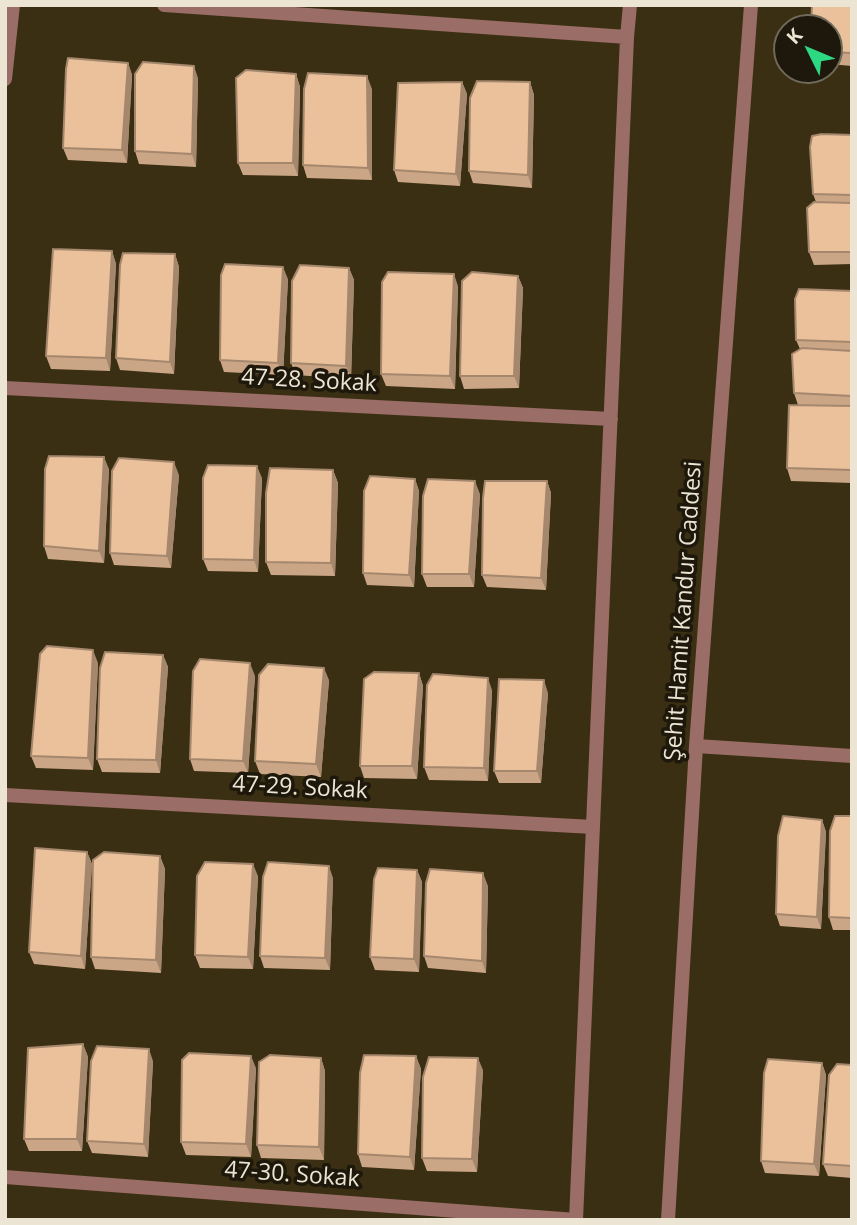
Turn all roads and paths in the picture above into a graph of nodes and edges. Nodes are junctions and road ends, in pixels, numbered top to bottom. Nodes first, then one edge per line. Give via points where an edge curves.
1 (13, 5) edge
2 (164, 5) edge
3 (630, 5) edge
4 (751, 5) edge
5 (627, 37) junction
6 (5, 79) edge
7 (5, 388) edge
8 (611, 419) junction
9 (696, 746) junction
10 (852, 756) edge
11 (5, 795) edge
12 (593, 827) junction
13 (5, 1177) edge
14 (576, 1220) edge
15 (668, 1220) edge

1 - 6 street
2 - 5 street
3 - 5 street
4 - 9 street, Şehit Hamit Kandur Caddesi
5 - 8 street
7 - 8 street, 47-28. Sokak
8 - 12 street
9 - 10 street
9 - 15 street, Şehit Hamit Kandur Caddesi
11 - 12 street, 47-29. Sokak
12 - 14 street
13 - 14 street, 47-30. Sokak

